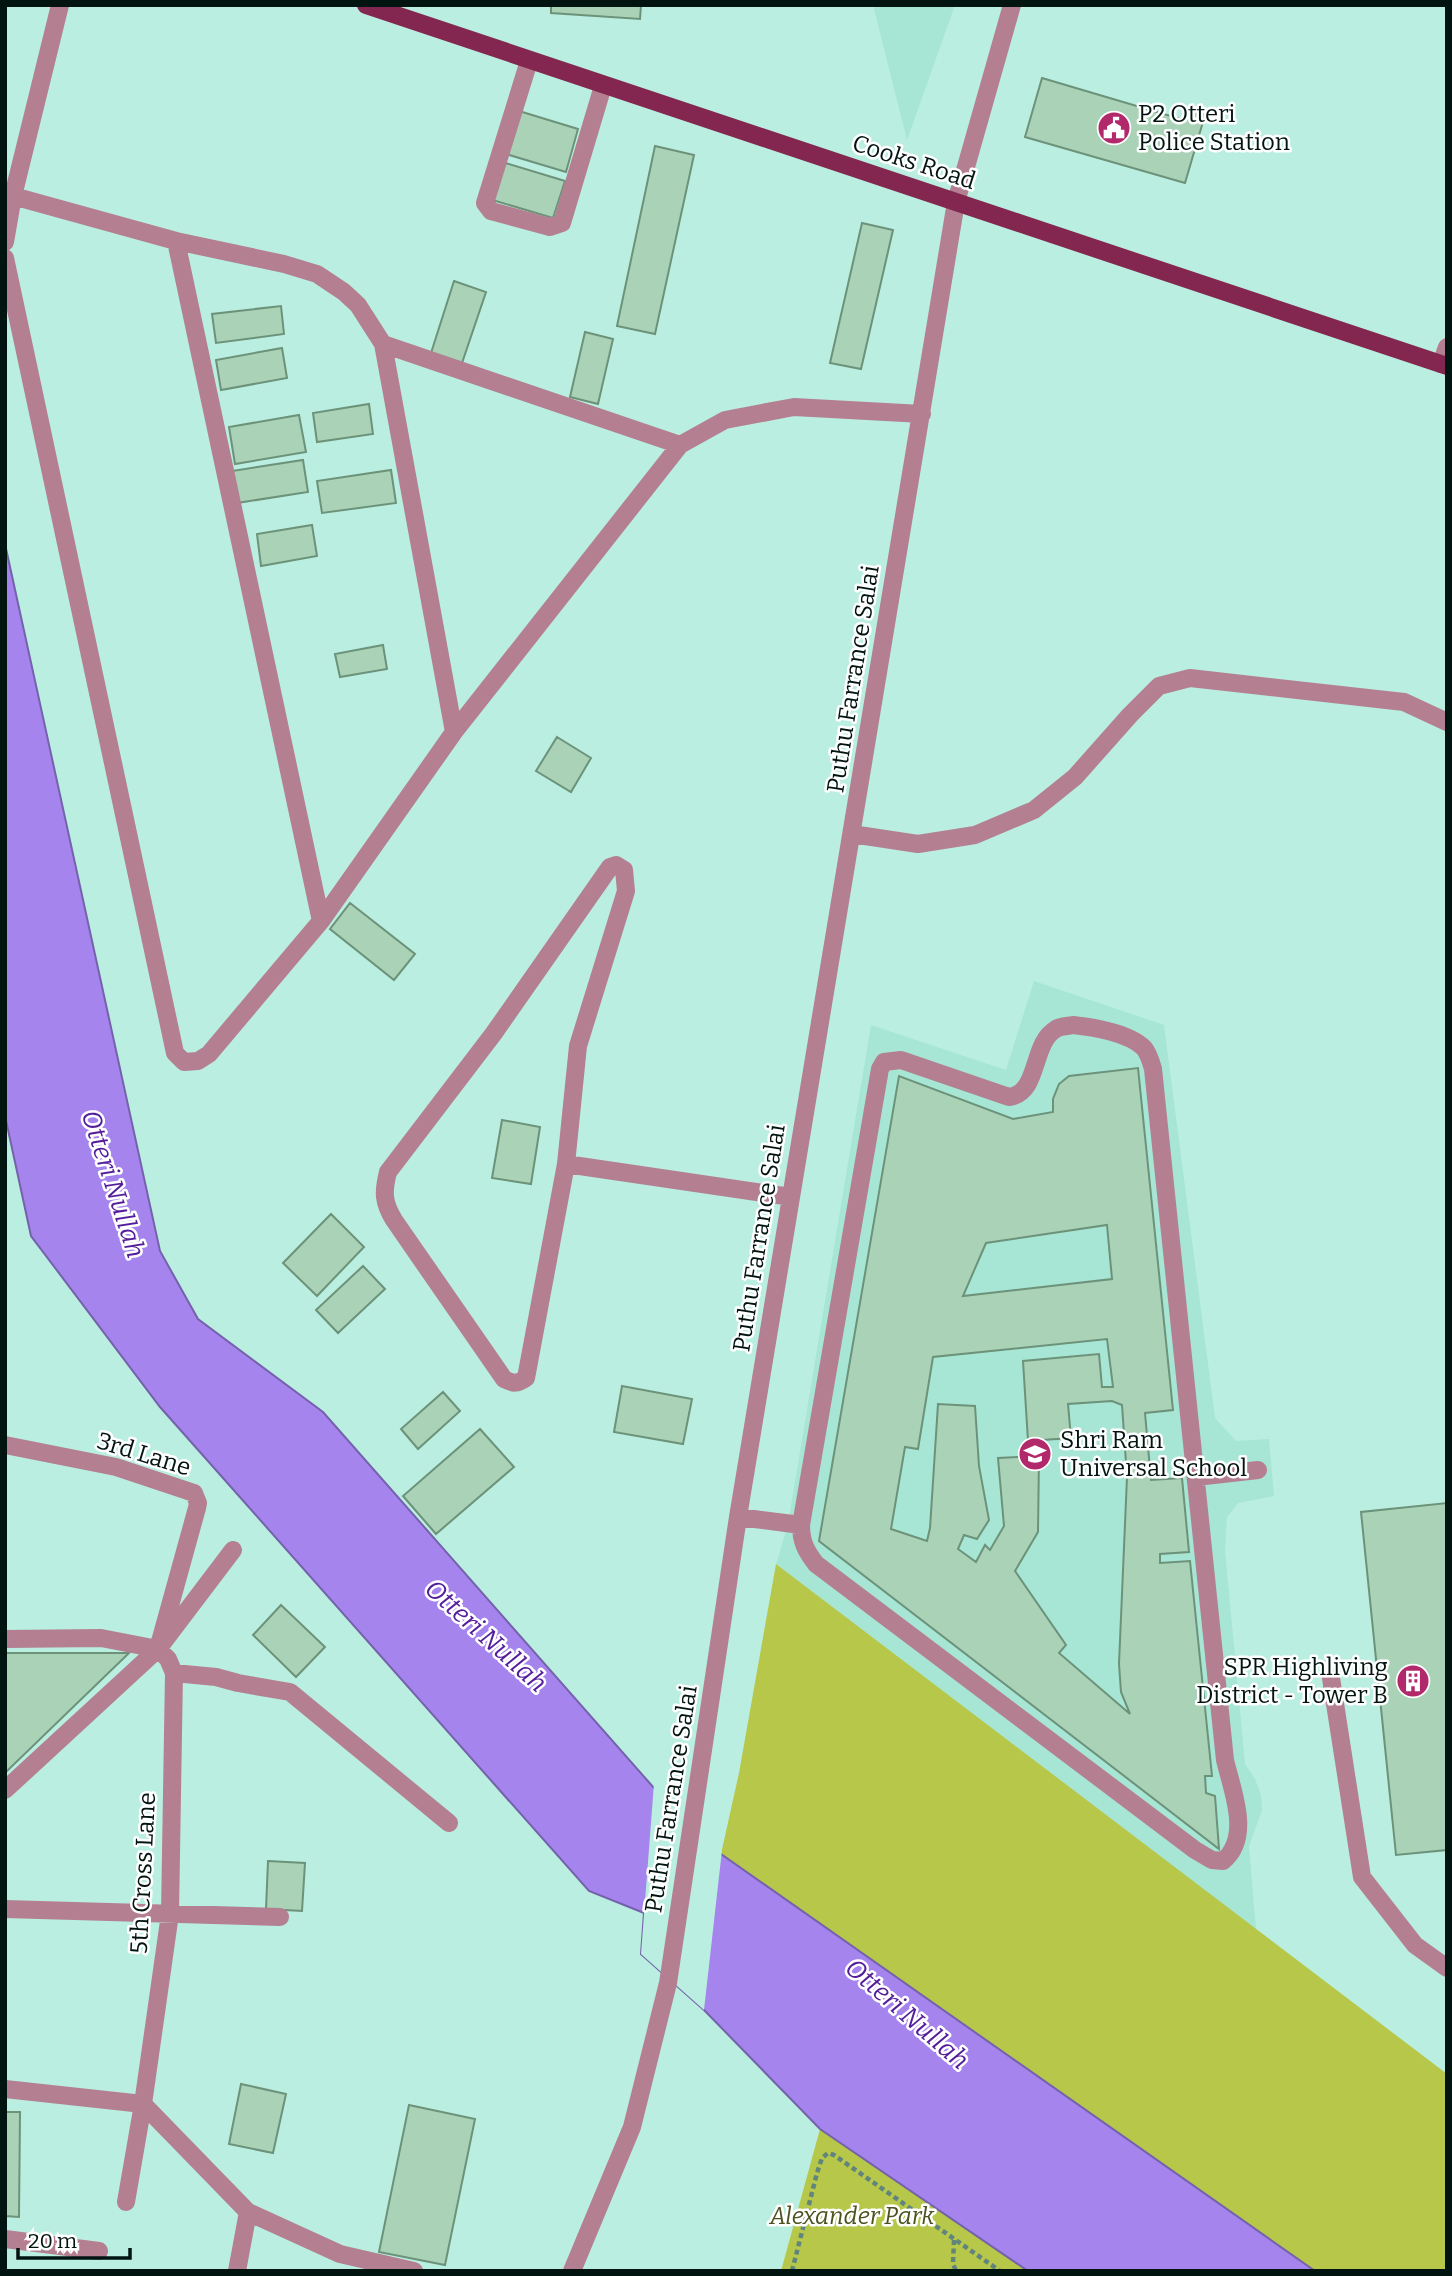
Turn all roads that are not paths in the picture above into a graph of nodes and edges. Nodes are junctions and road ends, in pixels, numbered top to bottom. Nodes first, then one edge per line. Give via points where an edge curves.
1 (60, 5) edge
2 (366, 5) edge
3 (1012, 5) edge
4 (529, 61) junction
5 (603, 86) junction
6 (13, 196) junction
7 (956, 202) junction
8 (176, 241) junction
9 (5, 242) edge
10 (5, 258) edge
11 (383, 344) junction
12 (1445, 359) edge
13 (922, 414) junction
14 (680, 445) junction
15 (1447, 722) edge
16 (454, 732) junction
17 (852, 834) junction
18 (321, 921) junction
19 (566, 1164) junction
20 (791, 1197) junction
21 (5, 1445) edge
22 (1258, 1470) dead end
23 (1196, 1477) junction
24 (738, 1517) junction
25 (801, 1525) junction
26 (233, 1550) dead end
27 (5, 1639) edge
28 (158, 1649) junction
29 (174, 1673) junction
30 (1331, 1678) dead end
31 (5, 1790) edge
32 (449, 1823) dead end
33 (5, 1909) edge
34 (170, 1914) junction
35 (280, 1917) dead end
36 (1447, 1968) edge
37 (5, 2088) edge
38 (143, 2104) junction
39 (126, 2202) dead end
40 (248, 2212) junction
41 (5, 2239) edge
42 (99, 2251) dead end
43 (237, 2271) edge
44 (414, 2271) edge
45 (572, 2271) edge

1 - 6 street
2 - 4 main road, Cooks Road
3 - 7 street, Puthu Farrance Salai
4 - 5 main road, Cooks Road
4 - 5 street via 485,203 491,211 550,227 562,223
5 - 7 main road, Cooks Road
6 - 8 street
6 - 9 street
7 - 12 main road, Cooks Road
7 - 13 street, Puthu Farrance Salai
8 - 11 street via 317,274 358,305
8 - 18 street
10 - 18 street via 175,1053 184,1062 198,1062 209,1054
11 - 14 street
11 - 16 street
13 - 14 street via 794,407 725,420
13 - 17 street, Puthu Farrance Salai
14 - 16 street
15 - 17 street via 1404,702 1190,678 1159,686 1075,777 1034,810 975,835 918,845
16 - 18 street
17 - 20 street, Puthu Farrance Salai
19 - 19 street via 526,1378 513,1384 504,1379 394,1220 383,1190 388,1172 494,1033 610,867 620,865 626,891 578,1046
19 - 20 street
20 - 24 street, Puthu Farrance Salai
21 - 28 street, 3rd Lane via 116,1467 194,1493 197,1508
22 - 23 street
23 - 25 street via 1225,1760 1237,1803 1235,1844 1223,1861 1195,1850 816,1564 804,1546
23 - 25 street via 1153,1069 1147,1051 1138,1043 1098,1028 1073,1025 1049,1035 1026,1088 1018,1096 1009,1097 901,1060 884,1062 880,1069
24 - 25 street
24 - 45 street, Puthu Farrance Salai via 668,1983 632,2127
26 - 28 street
27 - 28 street via 101,1639
28 - 29 street
28 - 31 street
29 - 32 street via 290,1692
29 - 34 street, 5th Cross Lane
30 - 36 street via 1362,1877 1415,1945
33 - 34 street
34 - 35 street
34 - 38 street, 5th Cross Lane
37 - 38 street
38 - 39 street, 5th Cross Lane
38 - 40 street
40 - 43 street
40 - 44 street via 340,2254
41 - 42 street

